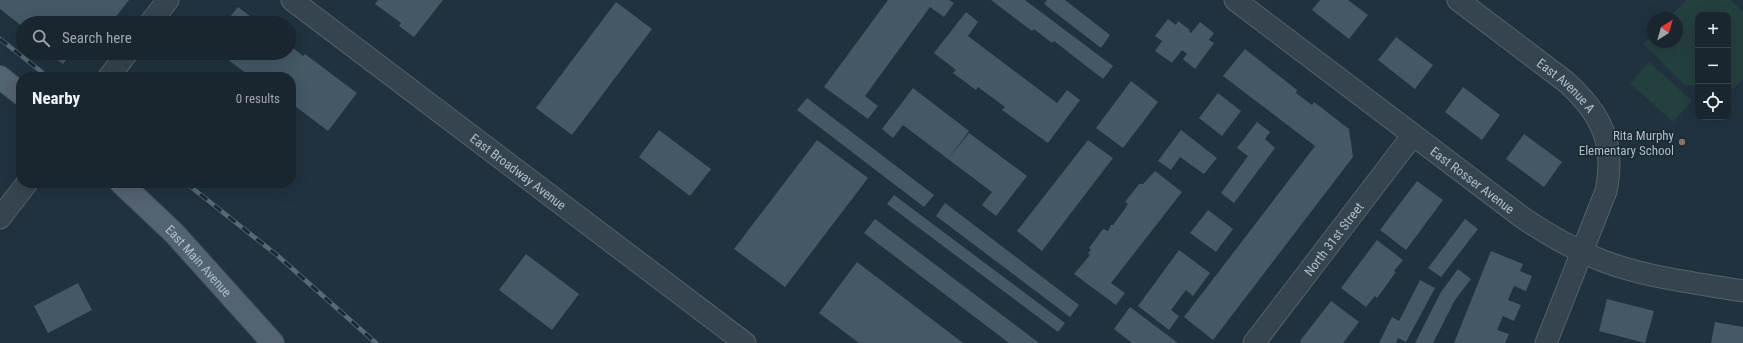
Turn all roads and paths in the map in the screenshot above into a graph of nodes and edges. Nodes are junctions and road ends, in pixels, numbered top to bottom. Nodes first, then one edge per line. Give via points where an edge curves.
1 (168, 0) edge
2 (292, 0) edge
3 (1458, 0) edge
4 (1249, 4) edge
5 (155, 16) edge
6 (122, 60) edge
7 (113, 72) edge
8 (0, 77) edge
9 (16, 90) edge
10 (1413, 135) junction
11 (23, 188) edge
12 (126, 188) edge
13 (0, 218) edge
14 (1583, 253) junction
15 (1743, 291) edge
16 (273, 343) edge
17 (745, 343) edge
18 (1254, 343) edge
19 (1546, 343) edge

1 - 5 street
2 - 17 street, East Broadway Avenue
3 - 14 street, East Avenue A via 1565,81 1590,107 1600,123 1610,159 1609,177
4 - 10 street, East Rosser Avenue
6 - 7 street
8 - 9 main road
10 - 14 street, East Rosser Avenue via 1523,218
10 - 18 street, North 31st Street
11 - 13 street
12 - 16 main road, East Main Avenue via 174,233
14 - 15 street, East Rosser Avenue via 1640,272
14 - 19 street, East Avenue A

